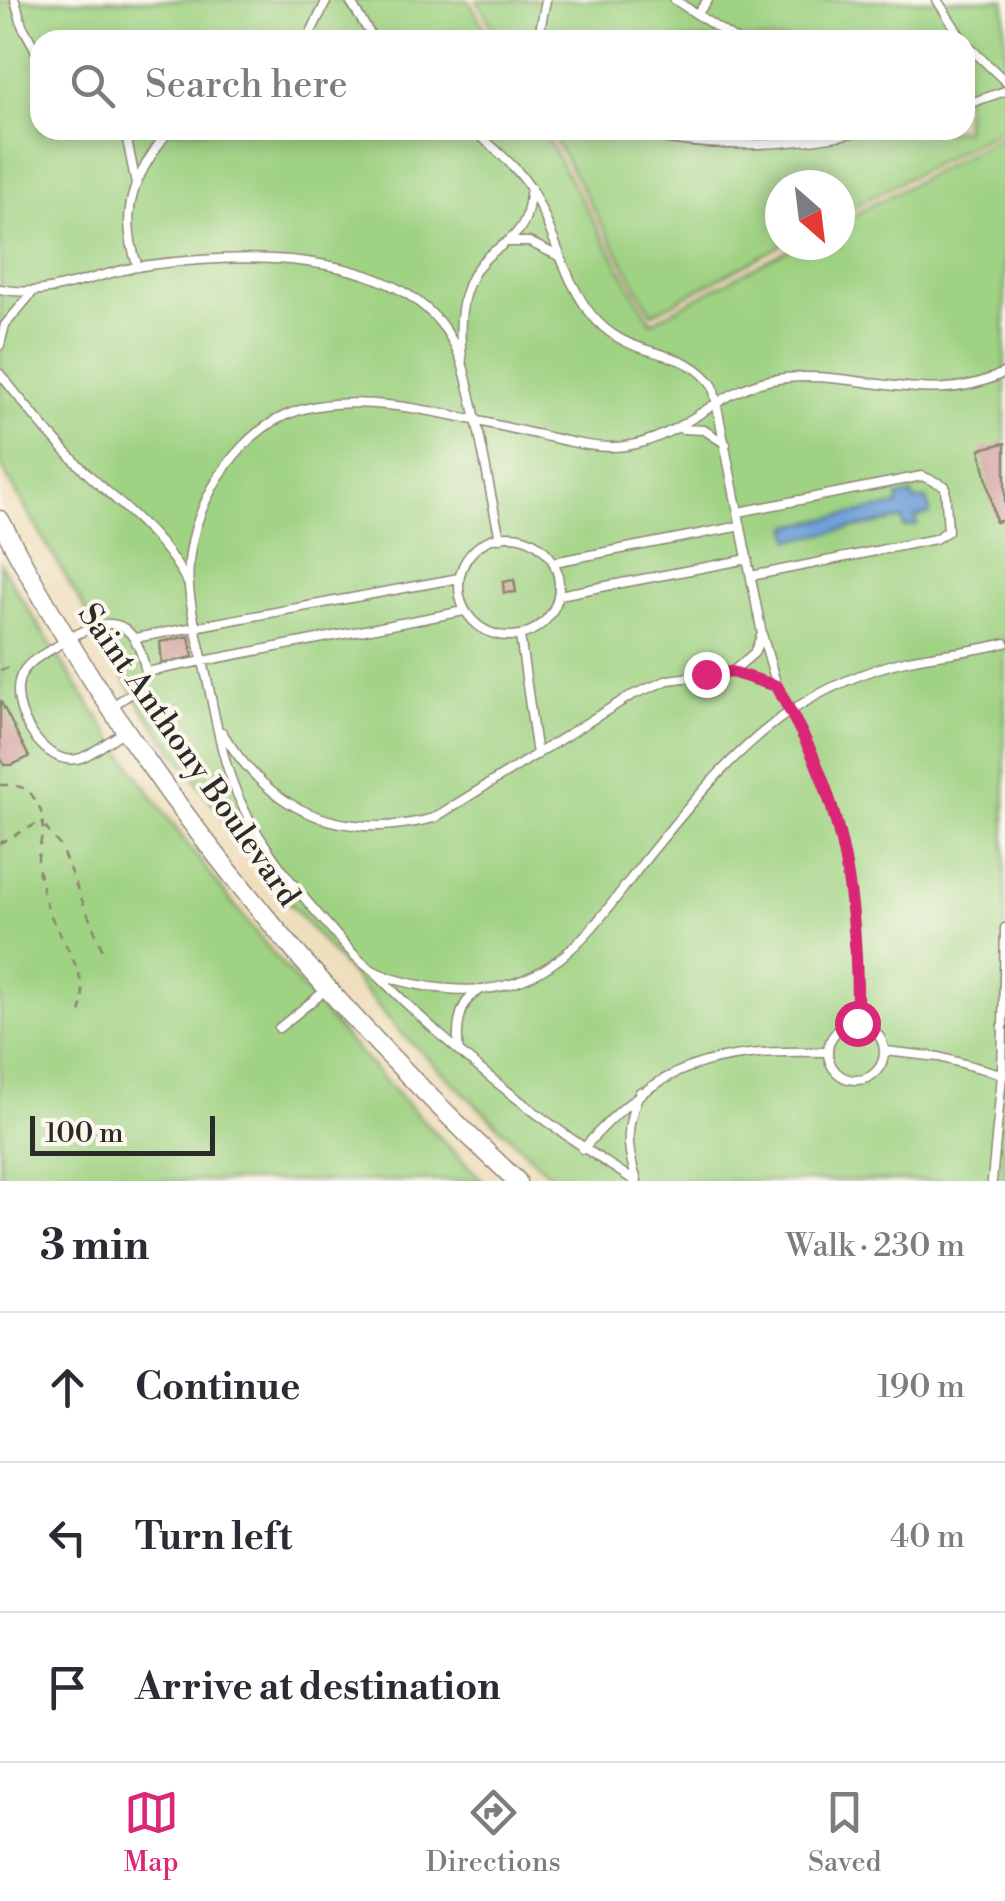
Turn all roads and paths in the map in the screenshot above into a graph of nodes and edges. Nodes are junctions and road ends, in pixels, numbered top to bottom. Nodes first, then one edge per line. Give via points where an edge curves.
1 (15, 0) edge
2 (327, 0) edge
3 (349, 0) edge
4 (546, 0) edge
5 (675, 0) edge
6 (708, 0) edge
7 (937, 0) edge
8 (697, 14) junction
9 (312, 30) edge
10 (368, 30) edge
11 (540, 30) edge
12 (721, 30) edge
13 (957, 30) edge
14 (30, 40) edge
15 (975, 51) edge
16 (1005, 80) edge
17 (1005, 91) edge
18 (975, 102) edge
19 (127, 140) edge
20 (164, 140) edge
21 (484, 140) edge
22 (672, 140) edge
23 (778, 140) edge
24 (136, 185) junction
25 (531, 188) junction
26 (509, 242) junction
27 (563, 259) junction
28 (138, 267) junction
29 (0, 289) edge
30 (32, 292) junction
31 (0, 345) edge
32 (462, 364) junction
33 (1005, 372) edge
34 (0, 374) edge
35 (719, 403) junction
36 (474, 421) junction
37 (682, 429) junction
38 (726, 444) junction
39 (739, 512) junction
40 (0, 520) edge
41 (742, 526) junction
42 (500, 538) junction
43 (748, 559) junction
44 (554, 562) junction
45 (751, 576) junction
46 (458, 578) junction
47 (188, 582) junction
48 (559, 595) junction
49 (464, 611) junction
50 (196, 630) junction
51 (762, 634) junction
52 (520, 636) junction
53 (136, 638) junction
54 (67, 640) junction
55 (1005, 643) edge
56 (203, 660) junction
57 (25, 668) junction
58 (0, 670) edge
59 (146, 672) junction
60 (732, 672) junction
61 (777, 686) junction
62 (110, 707) junction
63 (790, 712) junction
64 (217, 724) junction
65 (127, 730) junction
66 (538, 755) junction
67 (0, 784) edge
68 (43, 820) junction
69 (45, 826) junction
70 (0, 843) edge
71 (1005, 928) edge
72 (104, 954) dead end
73 (374, 972) junction
74 (327, 989) junction
75 (483, 990) junction
76 (80, 1013) dead end
77 (857, 1023) junction
78 (278, 1028) dead end
79 (885, 1051) junction
80 (459, 1052) junction
81 (827, 1052) junction
82 (1004, 1075) edge
83 (640, 1092) junction
84 (584, 1149) junction
85 (518, 1181) edge
86 (636, 1181) edge
87 (992, 1181) edge

1 - 14 lane
2 - 9 lane
3 - 10 lane
4 - 11 lane
5 - 8 lane
6 - 8 lane
7 - 13 lane
8 - 12 lane
15 - 16 lane
17 - 18 lane
19 - 24 lane
20 - 24 lane
21 - 25 lane
22 - 23 lane
24 - 28 lane via 126,216
25 - 26 lane via 525,220
25 - 27 lane
26 - 27 lane via 552,249
26 - 32 lane via 490,254 462,300
27 - 35 lane via 593,318 614,338 702,370
28 - 30 lane
28 - 32 lane via 287,261 393,282 446,330
29 - 30 lane
30 - 31 lane via 5,325
32 - 36 lane
33 - 35 lane via 986,382 922,392 804,375 764,380
34 - 47 lane via 88,474 142,519
35 - 37 lane
35 - 38 lane
36 - 37 lane via 577,444 624,446
36 - 42 lane
36 - 47 lane via 331,404 284,416 243,445 213,487 191,542
37 - 38 lane via 704,430
38 - 39 lane
39 - 41 lane
39 - 45 lane via 922,476 944,486 950,517 948,530 935,539
40 - 54 street, Saint Anthony Boulevard
41 - 43 lane
41 - 44 lane
42 - 44 lane via 533,542
42 - 46 lane via 474,549
43 - 45 lane
43 - 48 lane
44 - 48 lane
45 - 51 lane
46 - 49 lane
46 - 50 lane
47 - 50 lane
48 - 52 lane via 544,624
49 - 52 lane via 488,633
49 - 56 lane
50 - 53 lane
50 - 56 lane
51 - 60 lane
51 - 61 lane
52 - 66 lane
53 - 54 lane via 110,622
53 - 59 lane
54 - 57 lane
54 - 62 street, Saint Anthony Boulevard
55 - 63 lane via 903,662 849,680
56 - 59 lane
56 - 64 lane
57 - 58 path
57 - 65 lane via 18,686 21,711 51,752 80,758
59 - 62 lane via 134,692
60 - 61 lane
60 - 66 lane via 668,680 630,696
61 - 63 lane
62 - 65 street, Saint Anthony Boulevard
63 - 75 lane via 700,792 594,930 521,982
63 - 77 lane via 816,762 852,894
64 - 66 lane via 261,786 295,808 372,828 434,818
64 - 73 lane via 225,765 263,844
65 - 74 street, Saint Anthony Boulevard via 259,911
67 - 68 path via 16,784 32,795
68 - 69 path
68 - 70 path
69 - 72 path via 60,846
69 - 76 path via 38,865 48,908 77,974
71 - 82 lane
73 - 75 lane
73 - 80 lane
74 - 78 lane
74 - 85 street, Saint Anthony Boulevard
75 - 80 lane via 469,996 461,1012
77 - 79 lane via 874,1029
77 - 81 lane via 843,1026
79 - 81 lane via 877,1072 863,1080 835,1072
79 - 82 lane
80 - 84 lane
81 - 83 lane via 704,1062
82 - 87 lane
83 - 84 lane
83 - 86 lane via 628,1117 626,1147
84 - 86 lane

